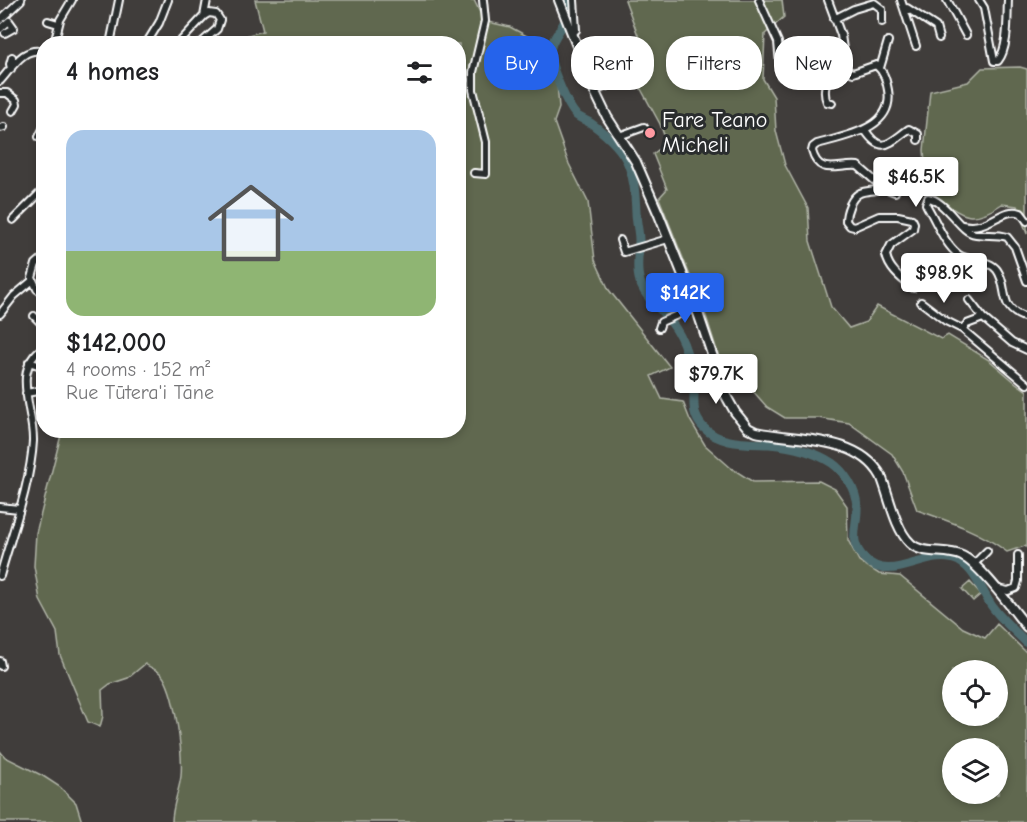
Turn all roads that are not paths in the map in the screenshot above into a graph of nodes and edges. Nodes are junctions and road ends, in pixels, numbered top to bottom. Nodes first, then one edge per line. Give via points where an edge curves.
1 (21, 0) edge
2 (72, 0) edge
3 (119, 0) edge
4 (168, 0) edge
5 (207, 0) edge
6 (483, 0) edge
7 (575, 0) edge
8 (759, 0) edge
9 (828, 0) edge
10 (901, 0) edge
11 (947, 0) edge
12 (979, 0) edge
13 (1008, 0) edge
14 (560, 3) edge
15 (904, 9) junction
16 (204, 16) junction
17 (834, 19) junction
18 (0, 20) edge
19 (48, 21) dead end
20 (882, 22) dead end
21 (58, 24) junction
22 (571, 30) junction
23 (966, 35) dead end
24 (56, 36) edge
25 (112, 36) edge
26 (151, 36) edge
27 (185, 36) edge
28 (208, 36) edge
29 (573, 36) edge
30 (775, 36) edge
31 (841, 36) edge
32 (939, 38) dead end
33 (888, 41) dead end
34 (916, 46) dead end
35 (36, 51) edge
36 (12, 57) dead end
37 (880, 68) junction
38 (11, 69) junction
39 (853, 73) edge
40 (0, 81) edge
41 (826, 90) edge
42 (594, 91) edge
43 (0, 93) edge
44 (832, 103) dead end
45 (13, 111) dead end
46 (644, 127) dead end
47 (864, 130) junction
48 (620, 136) junction
49 (918, 140) dead end
50 (474, 174) dead end
51 (879, 185) junction
52 (895, 192) dead end
53 (36, 197) edge
54 (13, 220) dead end
55 (1027, 221) edge
56 (962, 225) junction
57 (669, 239) junction
58 (620, 240) dead end
59 (36, 264) edge
60 (33, 280) junction
61 (1027, 281) edge
62 (36, 287) edge
63 (913, 288) dead end
64 (969, 300) dead end
65 (921, 302) dead end
66 (696, 307) junction
67 (0, 314) edge
68 (982, 318) junction
69 (1027, 318) edge
70 (660, 328) dead end
71 (962, 329) junction
72 (1027, 350) edge
73 (36, 353) edge
74 (29, 362) junction
75 (36, 364) edge
76 (1027, 384) edge
77 (36, 391) edge
78 (26, 393) junction
79 (0, 507) edge
80 (19, 509) junction
81 (987, 551) dead end
82 (1018, 555) dead end
83 (974, 564) junction
84 (0, 576) edge
85 (995, 588) junction
86 (1027, 627) edge

1 - 18 street
2 - 21 street
3 - 25 street
4 - 26 street
5 - 16 street
6 - 50 street via 485,21 473,72 473,90 486,142 487,172
7 - 22 street via 576,30
8 - 30 street
9 - 17 street
10 - 15 street
11 - 23 street
12 - 13 street via 994,61 1003,55
14 - 22 street
15 - 32 street via 936,27
15 - 34 street
16 - 27 street
16 - 28 street via 216,14 220,23
17 - 20 street via 874,3 881,7
17 - 31 street
19 - 21 street
21 - 24 street
22 - 29 street
33 - 37 street
35 - 38 street via 27,51
36 - 38 street
37 - 39 street via 876,64
37 - 47 street via 888,102 875,124
38 - 40 street
41 - 44 street via 825,98
42 - 48 street
43 - 45 street via 16,100
46 - 48 street
47 - 49 street via 875,143 890,144 909,129 918,134
47 - 51 street via 818,144 812,152 823,167 858,166
48 - 57 street via 636,162
51 - 52 street
51 - 63 street via 876,190 856,196 846,221 854,227 879,216 912,220 913,229 891,245 886,257
53 - 54 street
55 - 56 street via 1021,213 1011,211 978,227
56 - 61 street via 971,232 1007,237
56 - 69 street via 935,199 928,198 941,232 956,252 995,268 1008,305
57 - 58 street via 624,252
57 - 66 street
59 - 60 street
60 - 62 street
60 - 67 street
64 - 68 street
65 - 71 street
66 - 70 street via 661,322
66 - 83 street via 726,396 748,428 768,435 833,444 861,456 881,476 909,542 918,548 962,555
68 - 71 street
68 - 72 street
71 - 76 street
73 - 74 street
74 - 75 street
74 - 78 street
77 - 78 street
78 - 80 street via 33,440
79 - 80 street
80 - 84 street
81 - 83 street
82 - 85 street via 1016,588
83 - 85 street
85 - 86 street

